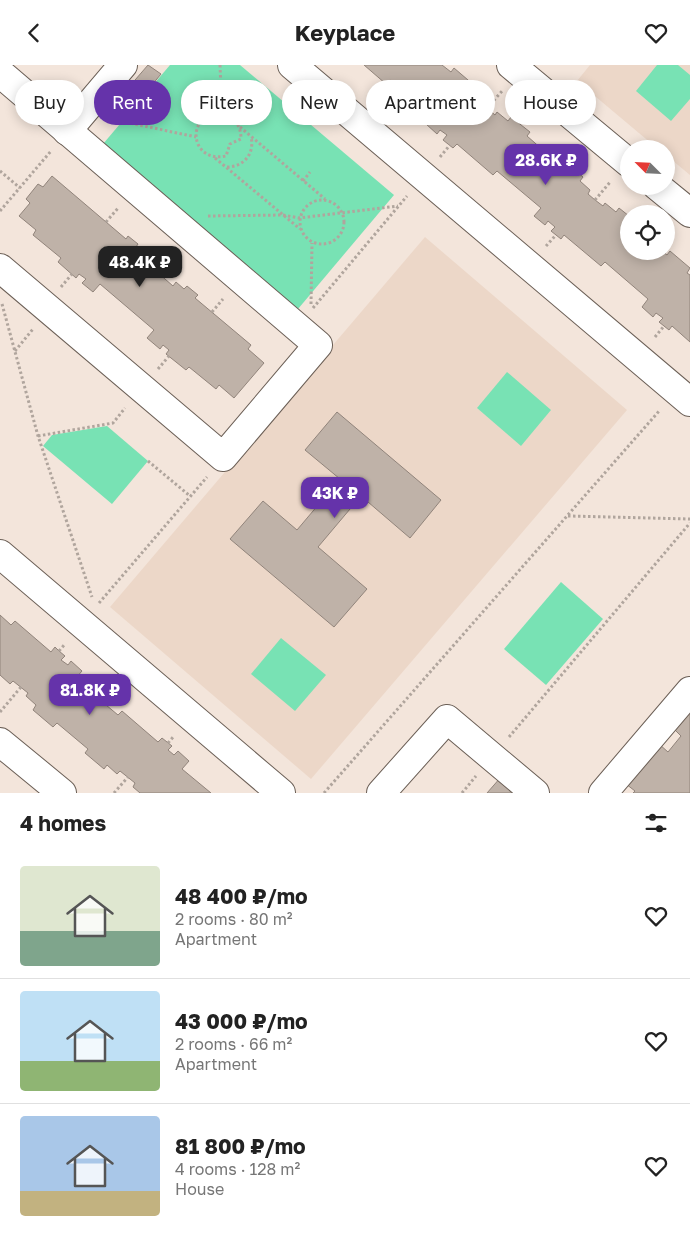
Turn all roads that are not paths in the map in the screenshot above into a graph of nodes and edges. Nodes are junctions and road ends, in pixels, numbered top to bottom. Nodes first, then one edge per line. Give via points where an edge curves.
1 (122, 65) edge
2 (292, 65) edge
3 (511, 65) edge
4 (0, 73) edge
5 (15, 83) edge
6 (84, 111) edge
7 (78, 125) edge
8 (620, 156) edge
9 (668, 195) edge
10 (690, 213) edge
11 (0, 268) edge
12 (683, 397) edge
13 (0, 554) edge
14 (690, 691) edge
15 (0, 742) edge
16 (62, 793) edge
17 (281, 793) edge
18 (381, 793) edge
19 (535, 793) edge
20 (603, 793) edge

1 - 6 lane
2 - 12 lane
3 - 8 lane
4 - 5 lane
7 - 11 lane via 167,216 318,345 223,457
9 - 10 lane
13 - 17 lane via 89,616
14 - 20 lane
15 - 16 lane
18 - 19 lane via 447,719

